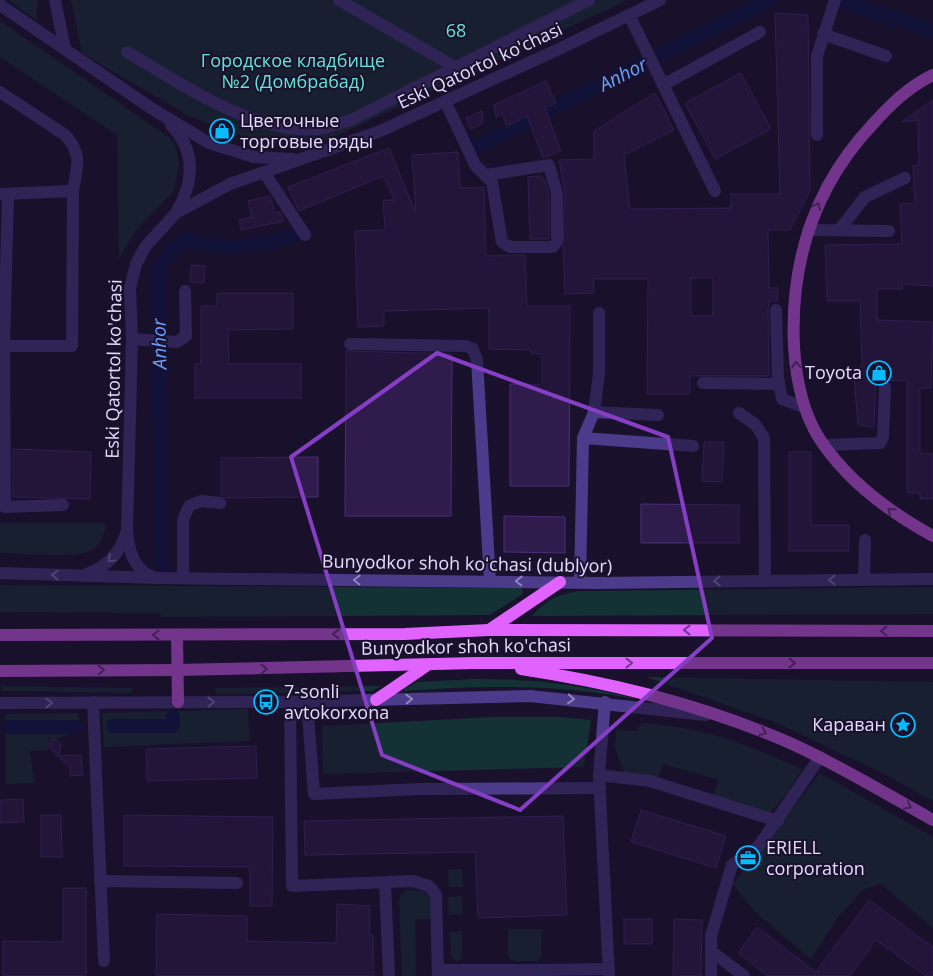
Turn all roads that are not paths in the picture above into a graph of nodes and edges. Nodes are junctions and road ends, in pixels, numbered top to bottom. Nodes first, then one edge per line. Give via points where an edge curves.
1 (55, 0) edge
2 (339, 0) edge
3 (589, 0) edge
4 (660, 0) edge
5 (835, 0) edge
6 (0, 5) edge
7 (629, 15) junction
8 (760, 32) dead end
9 (823, 34) junction
10 (65, 49) junction
11 (127, 52) dead end
12 (886, 56) dead end
13 (455, 67) junction
14 (933, 75) edge
15 (663, 85) junction
16 (0, 92) edge
17 (445, 101) junction
18 (154, 110) junction
19 (817, 134) dead end
20 (310, 157) junction
21 (264, 172) junction
22 (486, 175) junction
23 (905, 178) dead end
24 (73, 191) junction
25 (715, 191) dead end
26 (4, 194) edge
27 (176, 213) junction
28 (808, 230) junction
29 (839, 230) junction
30 (889, 231) dead end
31 (305, 235) dead end
32 (185, 290) dead end
33 (776, 310) dead end
34 (599, 313) dead end
35 (132, 339) junction
36 (350, 344) dead end
37 (2, 346) edge
38 (703, 383) dead end
39 (779, 384) junction
40 (885, 387) dead end
41 (804, 407) junction
42 (594, 412) junction
43 (739, 413) dead end
44 (658, 414) dead end
45 (583, 438) junction
46 (825, 445) junction
47 (693, 446) dead end
48 (220, 503) dead end
49 (63, 505) dead end
50 (127, 531) junction
51 (933, 536) edge
52 (865, 540) dead end
53 (0, 573) edge
54 (82, 576) junction
55 (156, 578) junction
56 (183, 578) junction
57 (864, 579) junction
58 (933, 579) edge
59 (490, 581) junction
60 (765, 581) junction
61 (560, 582) junction
62 (580, 582) junction
63 (489, 630) junction
64 (933, 631) edge
65 (0, 635) edge
66 (177, 635) junction
67 (476, 663) junction
68 (933, 663) edge
69 (426, 666) junction
70 (177, 670) junction
71 (0, 671) edge
72 (376, 700) junction
73 (93, 702) junction
74 (178, 702) junction
75 (290, 702) junction
76 (307, 702) junction
77 (605, 702) junction
78 (0, 703) edge
79 (717, 716) junction
80 (820, 757) junction
81 (600, 775) junction
82 (600, 788) junction
83 (933, 820) edge
84 (778, 821) junction
85 (100, 881) junction
86 (385, 882) junction
87 (237, 883) dead end
88 (711, 952) junction
89 (104, 961) dead end
90 (609, 972) edge
91 (438, 973) edge
92 (543, 973) edge
93 (389, 976) edge
94 (711, 976) edge
95 (744, 976) edge

1 - 10 street
2 - 13 street
3 - 13 street
4 - 7 street, Eski Qatortol ko'chasi
5 - 9 street
6 - 10 street
7 - 15 street
7 - 17 street, Eski Qatortol ko'chasi
8 - 15 street
9 - 12 street
9 - 19 street via 817,56
10 - 18 street
11 - 13 street via 214,103 247,117 279,126 317,129 351,120
28 -> 14 main road via 821,196 860,138 904,92
15 - 25 street
16 - 24 street via 74,144 78,157
17 - 20 street, Eski Qatortol ko'chasi via 378,132
17 - 22 street via 475,165
18 - 20 street via 209,143 237,153 267,158
18 - 27 street via 183,139 190,156 188,187
20 - 21 street, Eski Qatortol ko'chasi
21 - 27 street, Eski Qatortol ko'chasi via 219,188
21 - 31 street
22 - 22 street via 494,191 502,242 510,247 553,247 557,241 557,194 549,165
23 - 29 street via 865,197
24 - 26 street
24 - 37 street via 72,346
26 - 37 street
27 - 35 street, Eski Qatortol ko'chasi via 150,240 134,268 130,288
28 - 29 street
41 -> 28 main road via 796,371 793,328 798,267
29 - 30 street
32 - 35 street via 186,336 177,342
33 - 39 street
34 - 42 street via 599,374
35 - 50 street, Eski Qatortol ko'chasi
36 - 59 street via 466,346 473,349 478,360
37 - 49 street via 5,507
38 - 39 street
39 - 41 street via 782,399
40 - 46 street via 880,443
41 - 46 main road
42 - 44 street
42 - 45 street
43 - 60 street via 755,424 764,438
45 - 47 street
45 - 62 street
51 -> 46 main road via 899,517 871,495
48 - 56 street via 200,501 189,506 183,520
50 -> 54 street, Eski Qatortol ko'chasi via 122,547 113,559 100,569
50 - 55 street, Eski Qatortol ko'chasi via 134,561
52 - 57 street
54 -> 53 street, Bunyodkor shoh koʻchasi (dublyor)
54 - 55 street, Bunyodkor shoh koʻchasi (dublyor)
55 - 56 street, Bunyodkor shoh koʻchasi (dublyor)
59 -> 56 street, Bunyodkor shoh koʻchasi (dublyor)
57 - 58 street, Bunyodkor shoh koʻchasi (dublyor)
57 -> 60 street, Bunyodkor shoh koʻchasi (dublyor)
61 -> 59 street, Bunyodkor shoh koʻchasi (dublyor)
60 -> 62 street, Bunyodkor shoh koʻchasi (dublyor)
61 - 62 street, Bunyodkor shoh koʻchasi (dublyor)
61 - 63 main road
64 -> 63 main road, Bunyodkor shoh ko'chasi
63 -> 66 main road, Bunyodkor shoh ko'chasi via 405,634
66 -> 65 main road, Bunyodkor shoh ko'chasi
66 - 70 main road
67 -> 68 main road, Bunyodkor shoh ko'chasi
67 - 69 main road, Bunyodkor shoh ko'chasi
67 - 79 main road via 636,690
70 -> 69 main road, Bunyodkor shoh ko'chasi
69 - 72 main road
71 -> 70 main road, Bunyodkor shoh ko'chasi
70 - 74 main road
72 - 76 street
72 -> 77 street via 504,696
73 - 74 street
78 -> 73 street
73 - 85 street
74 -> 75 street
75 - 76 street
75 - 86 street via 292,886
76 - 82 street via 314,794 420,789
77 - 79 street
77 - 81 street
79 -> 80 main road
80 -> 83 main road
80 - 84 street
81 - 82 street
81 - 84 street via 650,781
82 - 90 street
84 - 88 street via 758,846 732,865 711,936
85 - 87 street
85 - 89 street
86 - 91 street via 413,881 433,889 438,922
86 - 93 street
88 - 94 street
88 - 95 street
90 - 92 street
91 - 92 street

